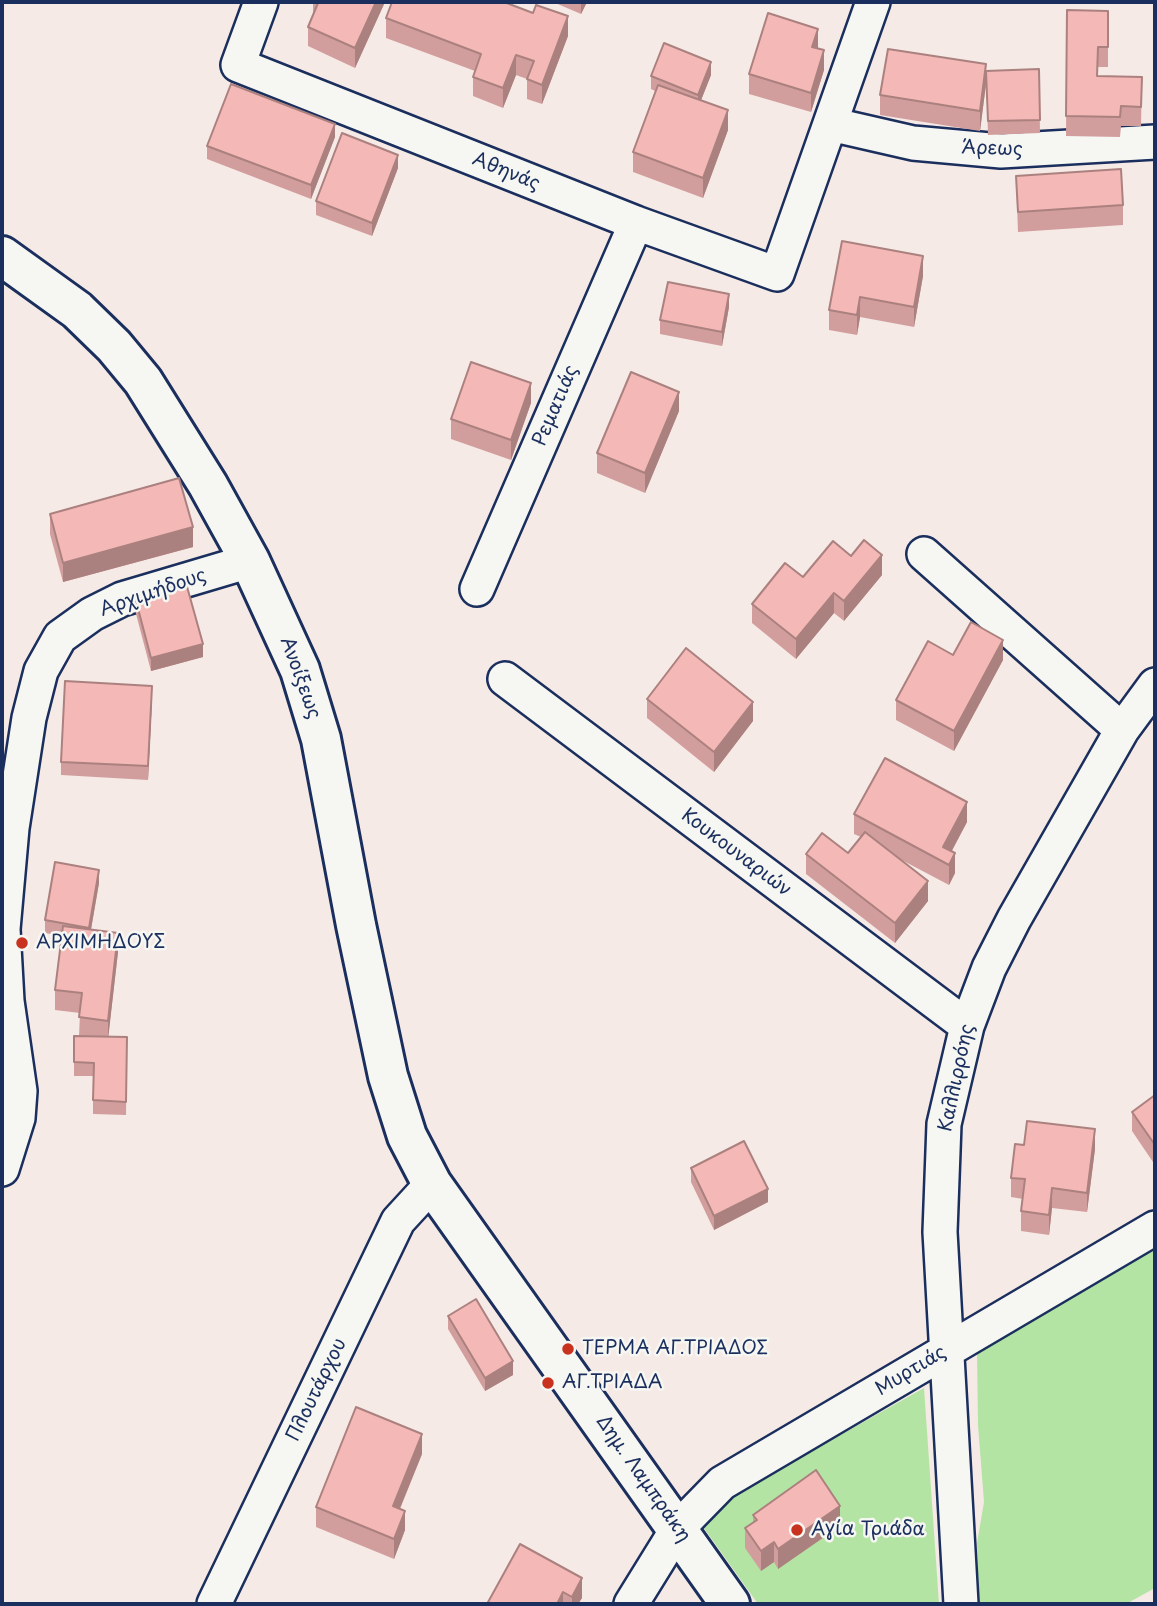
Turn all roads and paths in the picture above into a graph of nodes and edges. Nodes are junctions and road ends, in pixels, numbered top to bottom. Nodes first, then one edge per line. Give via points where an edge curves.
1 (261, 2) edge
2 (873, 2) edge
3 (830, 124) junction
4 (1155, 142) edge
5 (636, 223) junction
6 (2, 256) edge
7 (924, 554) dead end
8 (250, 561) junction
9 (477, 589) dead end
10 (505, 679) dead end
11 (1155, 685) edge
12 (1122, 730) junction
13 (967, 1026) junction
14 (2, 1169) edge
15 (432, 1184) junction
16 (1155, 1228) edge
17 (947, 1349) junction
18 (678, 1528) junction
19 (214, 1604) edge
20 (631, 1604) edge
21 (730, 1604) edge
22 (961, 1604) edge

1 - 5 street, Αθηνάς via 237,65
2 - 3 street
3 - 4 street, Άρεως via 913,143 976,150
3 - 5 street, Αθηνάς via 777,275
5 - 9 street, Ρεματιάς
6 - 8 street, Ανοίξεως via 77,310 143,381
7 - 12 street
8 - 14 street, Αρχιμήδους via 122,599 92,614 60,638 41,671 12,828 3,929 7,1001 20,1091 18,1118
8 - 15 street, Ανοίξεως via 310,699 388,1076 407,1136
10 - 13 street, Κουκουναριών
11 - 12 street, Καλλιρρόης
12 - 13 street, Καλλιρρόης via 1014,919
13 - 17 street, Καλλιρρόης via 944,1124 940,1232
15 - 18 street, Δημ. Λαμπράκη
15 - 19 street, Πλουτάρχου via 398,1222
16 - 17 street, Μυρτιάς
17 - 18 street, Μυρτιάς via 722,1483
17 - 22 street, Καλλιρρόης
18 - 20 street, Μυρτιάς
18 - 21 street, Δημ. Λαμπράκη

